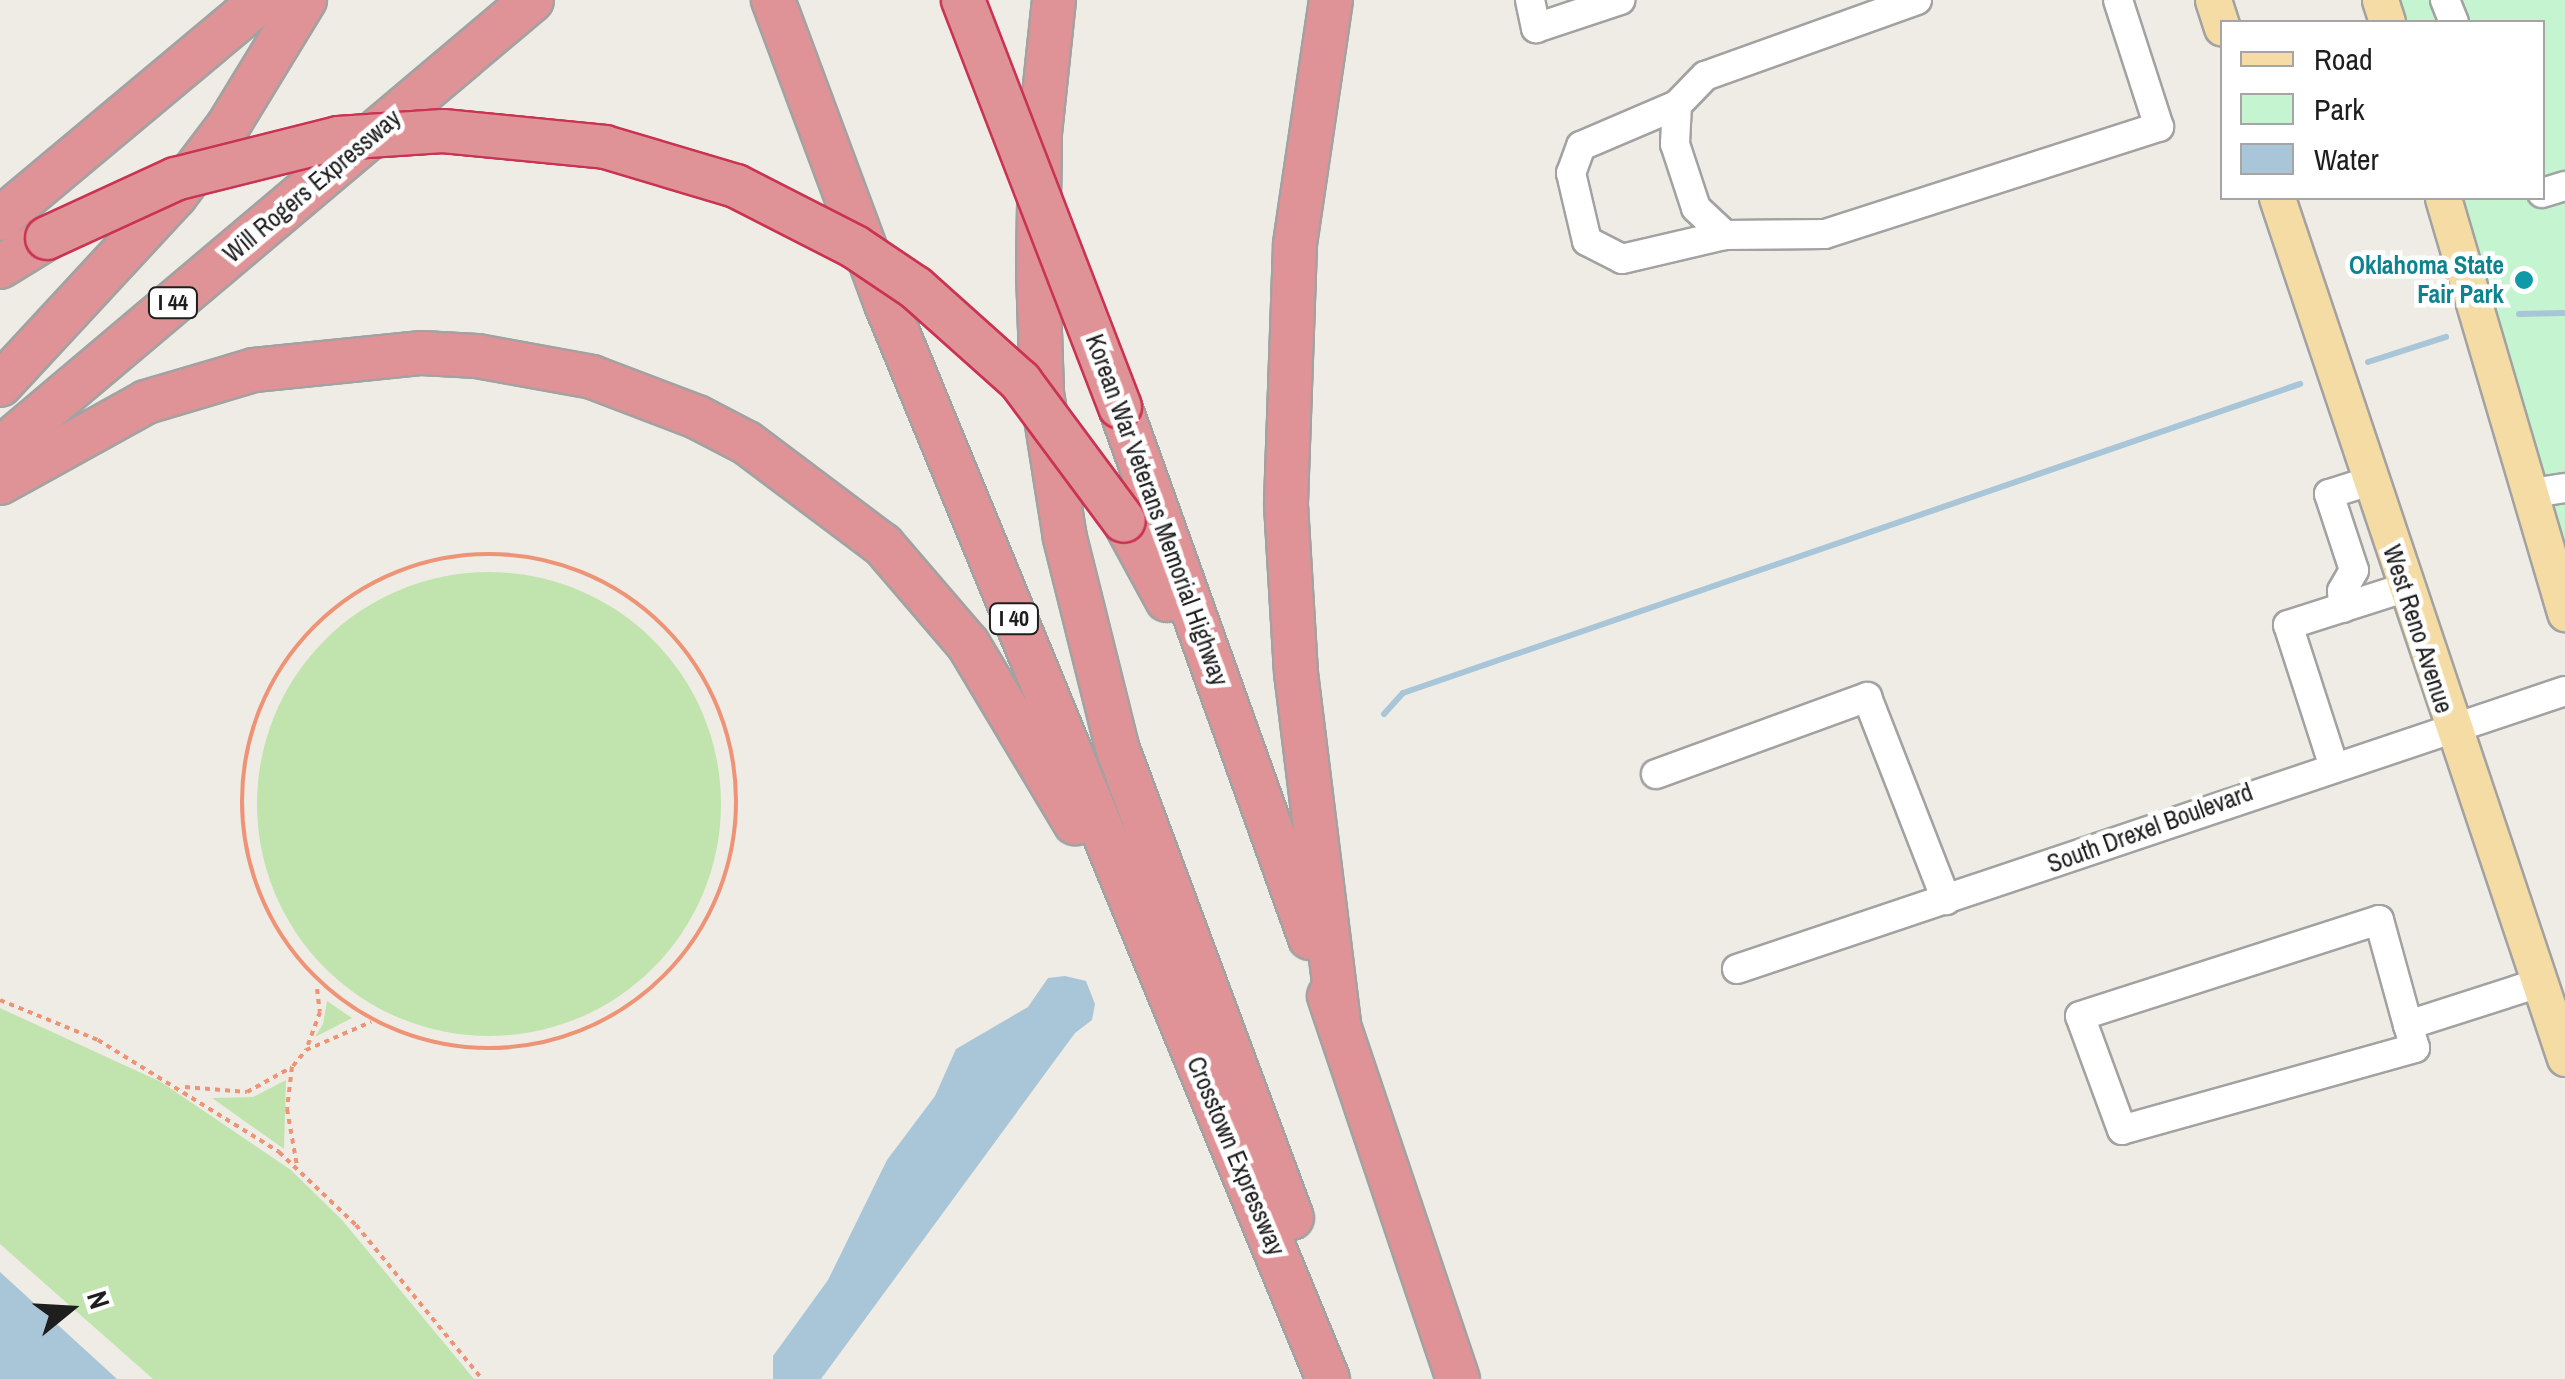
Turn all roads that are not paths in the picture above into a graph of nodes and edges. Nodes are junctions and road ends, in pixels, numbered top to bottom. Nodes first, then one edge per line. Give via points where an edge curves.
1 (262, 0) edge
2 (306, 0) edge
3 (532, 0) edge
4 (773, 0) edge
5 (963, 0) edge
6 (1054, 0) edge
7 (1331, 0) edge
8 (1530, 0) edge
9 (1620, 0) edge
10 (1916, 0) edge
11 (2118, 0) edge
12 (1677, 106) junction
13 (2279, 200) edge
14 (2445, 200) edge
15 (0, 219) edge
16 (1725, 235) junction
17 (0, 267) edge
18 (0, 385) edge
19 (0, 449) edge
20 (2370, 481) junction
21 (0, 483) edge
22 (2549, 491) edge
23 (2404, 588) junction
24 (2342, 608) junction
25 (2565, 613) edge
26 (2565, 691) edge
27 (1238, 728) junction
28 (2450, 729) junction
29 (2333, 764) junction
30 (1656, 774) dead end
31 (1946, 900) junction
32 (1142, 934) junction
33 (1737, 968) dead end
34 (2539, 983) junction
35 (1339, 1024) junction
36 (2408, 1025) junction
37 (2565, 1058) edge
38 (1328, 1379) edge
39 (1348, 1379) edge
40 (1458, 1379) edge

1 - 15 highway
2 - 18 highway via 175,196
3 - 19 highway, Will Rogers Expressway / I 44
4 - 32 highway, I 40 via 886,304
5 - 27 highway, Korean War Veterans Memorial Highway, bridge
6 - 39 highway via 1040,133 1039,324 1048,446 1070,566 1118,750
7 - 35 highway via 1295,245 1286,505 1298,690
8 - 9 street via 1536,28
10 - 12 street via 1705,76
11 - 16 street via 2159,127 1825,234
12 - 16 street via 1676,144 1696,208
12 - 16 street via 1581,146 1571,173 1587,241 1622,259
13 - 20 main road, West Reno Avenue
14 - 22 main road
17 - 27 highway, bridge via 176,179 338,138 462,132 604,146 736,186 855,246 916,288 1020,381 1124,521
20 - 23 main road, West Reno Avenue
20 - 24 street via 2329,494 2354,570 2342,590
21 - 32 highway via 146,402 310,360 477,356 536,364 644,395 698,417 795,474 922,586 990,678
22 - 25 main road
23 - 24 street
23 - 28 main road, West Reno Avenue
24 - 29 street via 2288,625
26 - 28 street, South Drexel Boulevard
27 - 35 highway, Korean War Veterans Memorial Highway
28 - 29 street, South Drexel Boulevard
28 - 34 main road, West Reno Avenue
29 - 31 street, South Drexel Boulevard
30 - 31 street via 1867,697
31 - 33 street, South Drexel Boulevard
32 - 38 highway, Crosstown Expressway / I 40
34 - 36 street
34 - 37 main road, West Reno Avenue
35 - 40 highway
36 - 36 street via 2379,920 2080,1016 2122,1130 2416,1048

